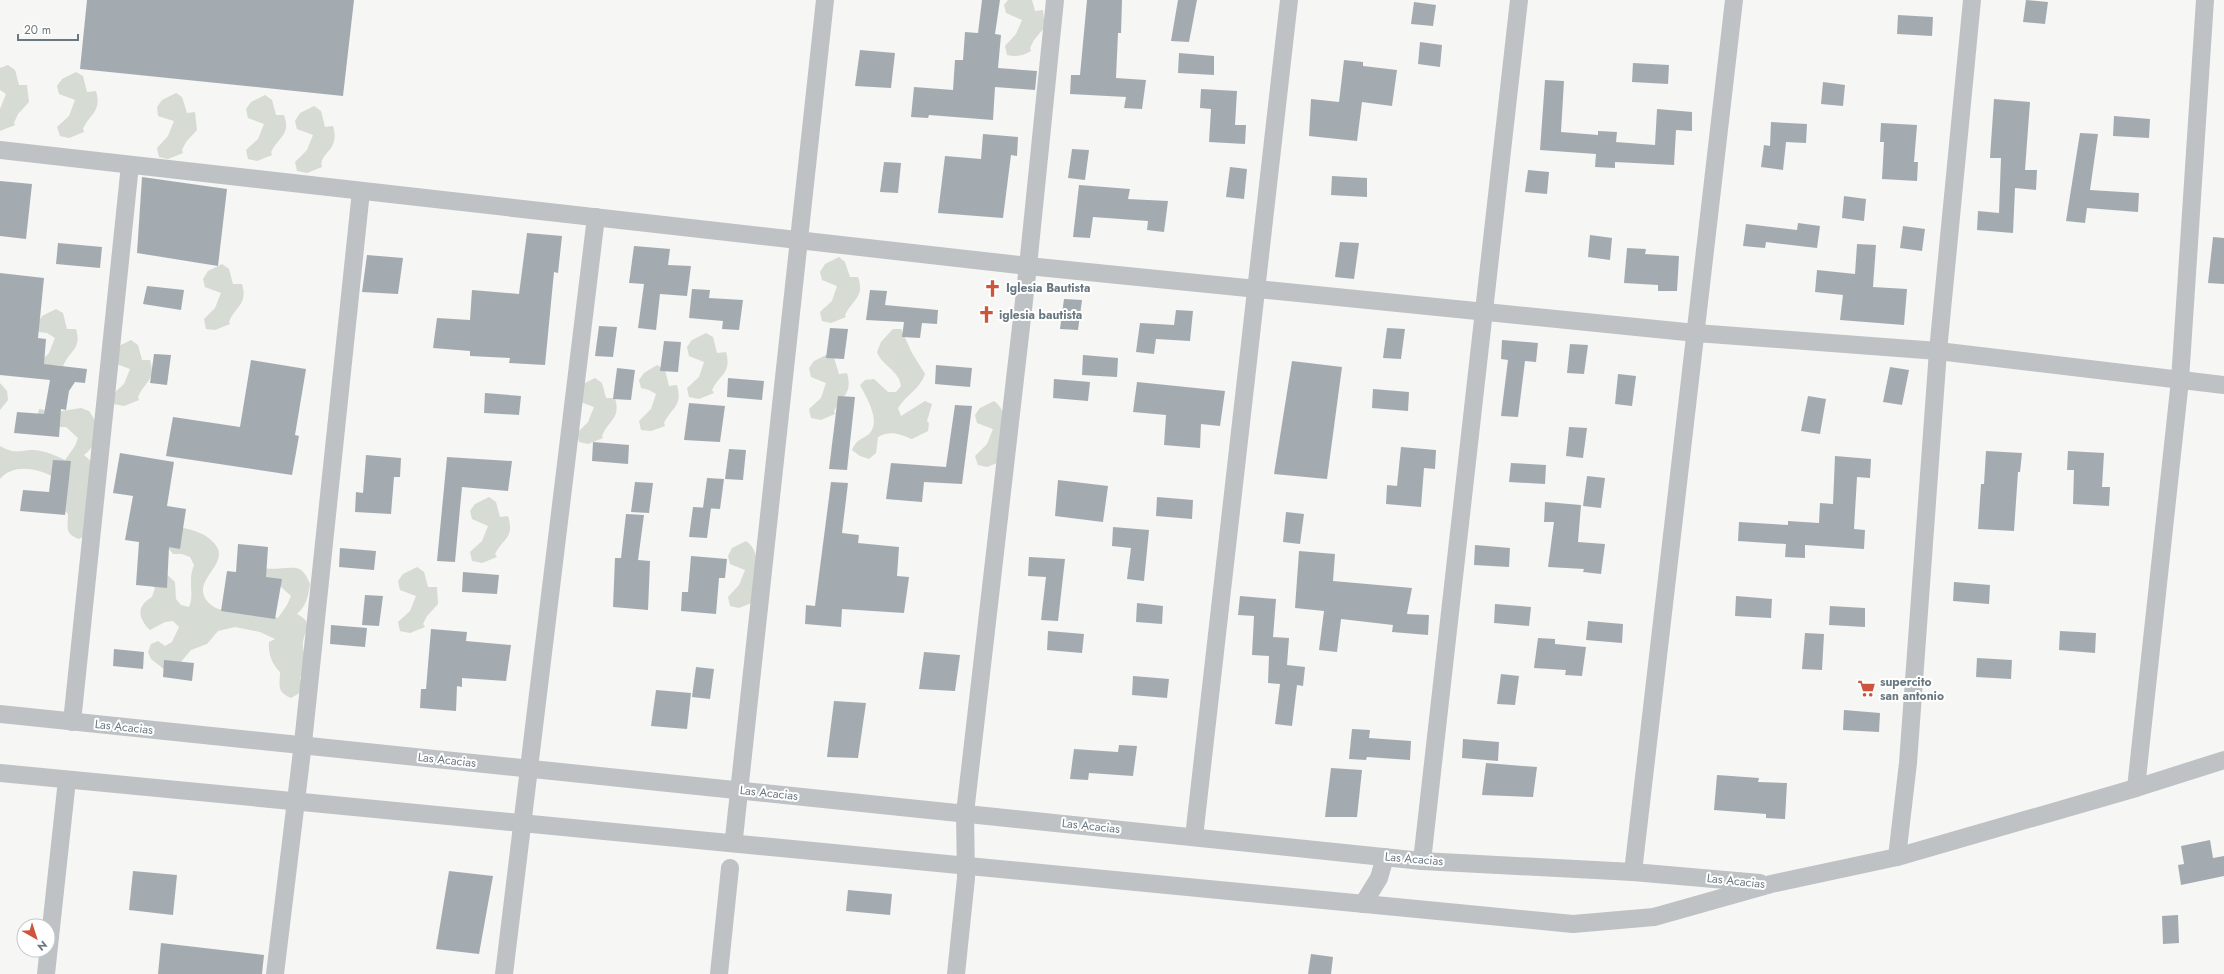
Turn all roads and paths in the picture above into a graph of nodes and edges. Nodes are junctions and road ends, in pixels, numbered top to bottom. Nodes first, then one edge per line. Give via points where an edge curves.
1 (825, 0) edge
2 (1055, 0) edge
3 (1289, 0) edge
4 (1519, 0) edge
5 (1734, 0) edge
6 (1972, 0) edge
7 (2205, 0) edge
8 (0, 150) edge
9 (130, 165) junction
10 (360, 191) junction
11 (596, 217) junction
12 (800, 240) junction
13 (1028, 266) junction
14 (1256, 289) junction
15 (1484, 312) junction
16 (1696, 333) junction
17 (1938, 351) junction
18 (2180, 380) junction
19 (2224, 385) edge
20 (0, 714) edge
21 (72, 722) junction
22 (303, 745) junction
23 (2224, 760) edge
24 (528, 768) junction
25 (0, 773) edge
26 (67, 780) junction
27 (2136, 788) junction
28 (738, 790) junction
29 (296, 802) junction
30 (965, 813) junction
31 (522, 824) junction
32 (1194, 837) junction
33 (734, 838) dead end
34 (1385, 857) junction
35 (1897, 857) junction
36 (1422, 861) junction
37 (966, 866) junction
38 (730, 868) dead end
39 (1633, 872) junction
40 (1771, 884) junction
41 (1363, 904) junction
42 (46, 974) edge
43 (275, 974) edge
44 (504, 974) edge
45 (719, 974) edge
46 (956, 974) edge

1 - 12 street
2 - 13 street
3 - 14 street
4 - 15 street
5 - 16 street
6 - 17 street
7 - 18 street
8 - 9 street
9 - 10 street
9 - 21 street
10 - 11 street
10 - 22 street
11 - 12 street
11 - 24 street
12 - 13 street
12 - 28 street
13 - 14 street
13 - 30 street
14 - 15 street
14 - 32 street
15 - 16 street
15 - 36 street
16 - 17 street
16 - 39 street
17 - 18 street
17 - 35 street via 1908,763
18 - 19 street
18 - 27 street
20 - 21 street, Las Acacias
21 - 22 street, Las Acacias
22 - 24 street, Las Acacias
22 - 29 street
23 - 27 street
24 - 28 street, Las Acacias
24 - 31 street
25 - 26 street, Las Acacias
26 - 29 street, Las Acacias
26 - 42 street
27 - 35 street
28 - 30 street, Las Acacias
28 - 33 street
29 - 31 street, Las Acacias
29 - 43 street
30 - 32 street, Las Acacias
30 - 37 street
31 - 37 street, Las Acacias
31 - 44 street
32 - 34 street, Las Acacias
34 - 36 street, Las Acacias
34 - 41 street via 1379,878
35 - 40 street
36 - 39 street, Las Acacias
37 - 41 street, Las Acacias
37 - 46 street
38 - 45 street
39 - 40 street, Las Acacias
40 - 41 street, Las Acacias via 1654,917 1573,924

